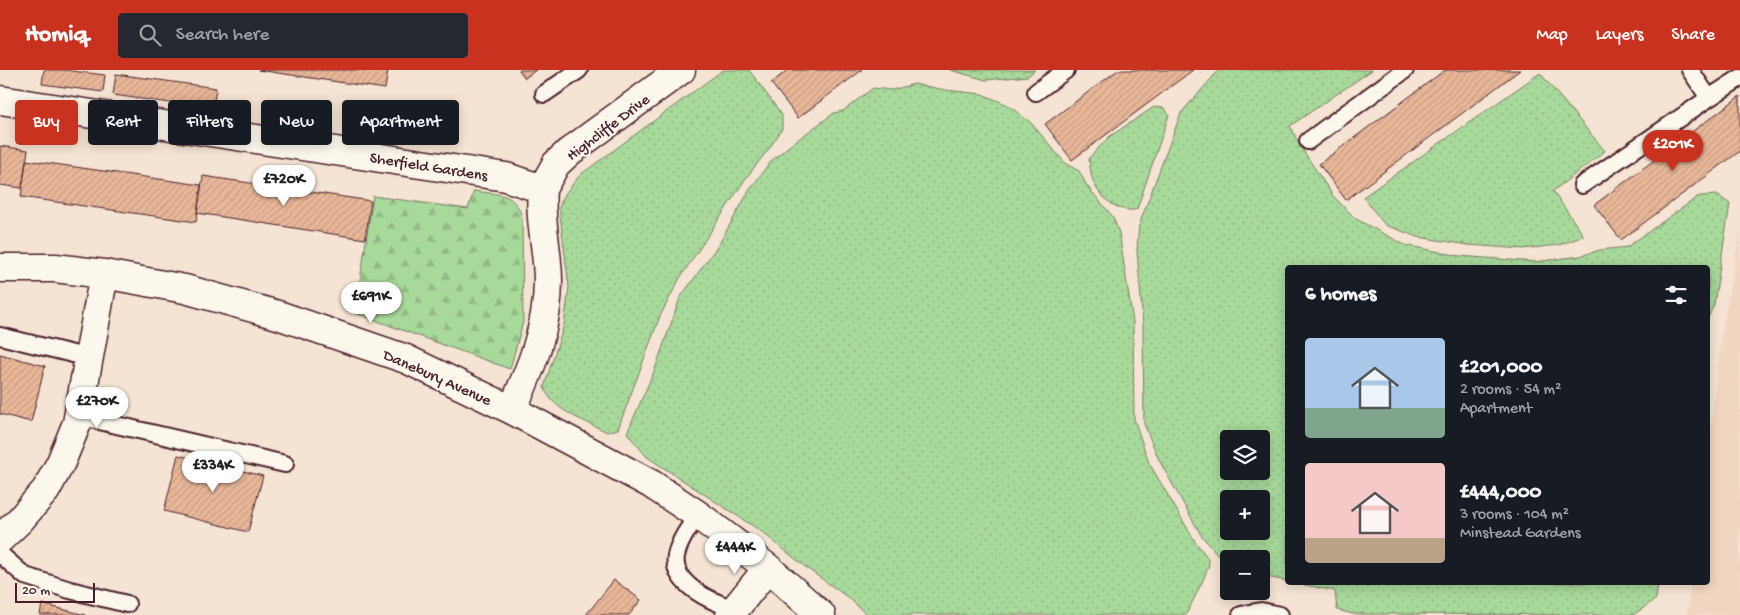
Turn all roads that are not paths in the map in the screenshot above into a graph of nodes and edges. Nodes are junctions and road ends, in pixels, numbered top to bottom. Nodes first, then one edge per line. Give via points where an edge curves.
1 (579, 70) edge
2 (681, 70) edge
3 (1066, 70) edge
4 (1405, 70) edge
5 (1690, 70) edge
6 (1740, 78) edge
7 (1036, 92) dead end
8 (544, 94) dead end
9 (1709, 98) junction
10 (0, 100) edge
11 (1308, 141) dead end
12 (1582, 185) dead end
13 (542, 189) junction
14 (0, 268) edge
15 (104, 274) junction
16 (0, 336) edge
17 (89, 358) junction
18 (512, 410) junction
19 (78, 416) junction
20 (284, 464) dead end
21 (698, 515) junction
22 (0, 539) edge
23 (0, 554) edge
24 (768, 568) junction
25 (127, 604) dead end
26 (732, 612) edge
27 (821, 615) edge
28 (1241, 615) edge
29 (1280, 615) edge

1 - 8 lane
2 - 13 street, Highcliffe Drive via 569,152 556,164
3 - 7 lane
4 - 11 lane
5 - 9 lane
6 - 9 lane
9 - 12 lane
10 - 13 street, Sherfield Gardens via 506,177
13 - 18 street via 548,280 545,320 534,360
14 - 15 street, Danebury Avenue via 55,268
15 - 17 street
15 - 18 street, Danebury Avenue via 185,290 326,331 406,359
16 - 17 lane
17 - 19 street
18 - 21 street, Danebury Avenue via 651,484
19 - 20 lane
19 - 22 street via 46,490
21 - 24 street, Danebury Avenue
21 - 26 lane via 676,557 678,573 693,590
23 - 25 lane via 25,576
24 - 26 street
24 - 27 street, Danebury Avenue
28 - 29 lane via 1261,611

